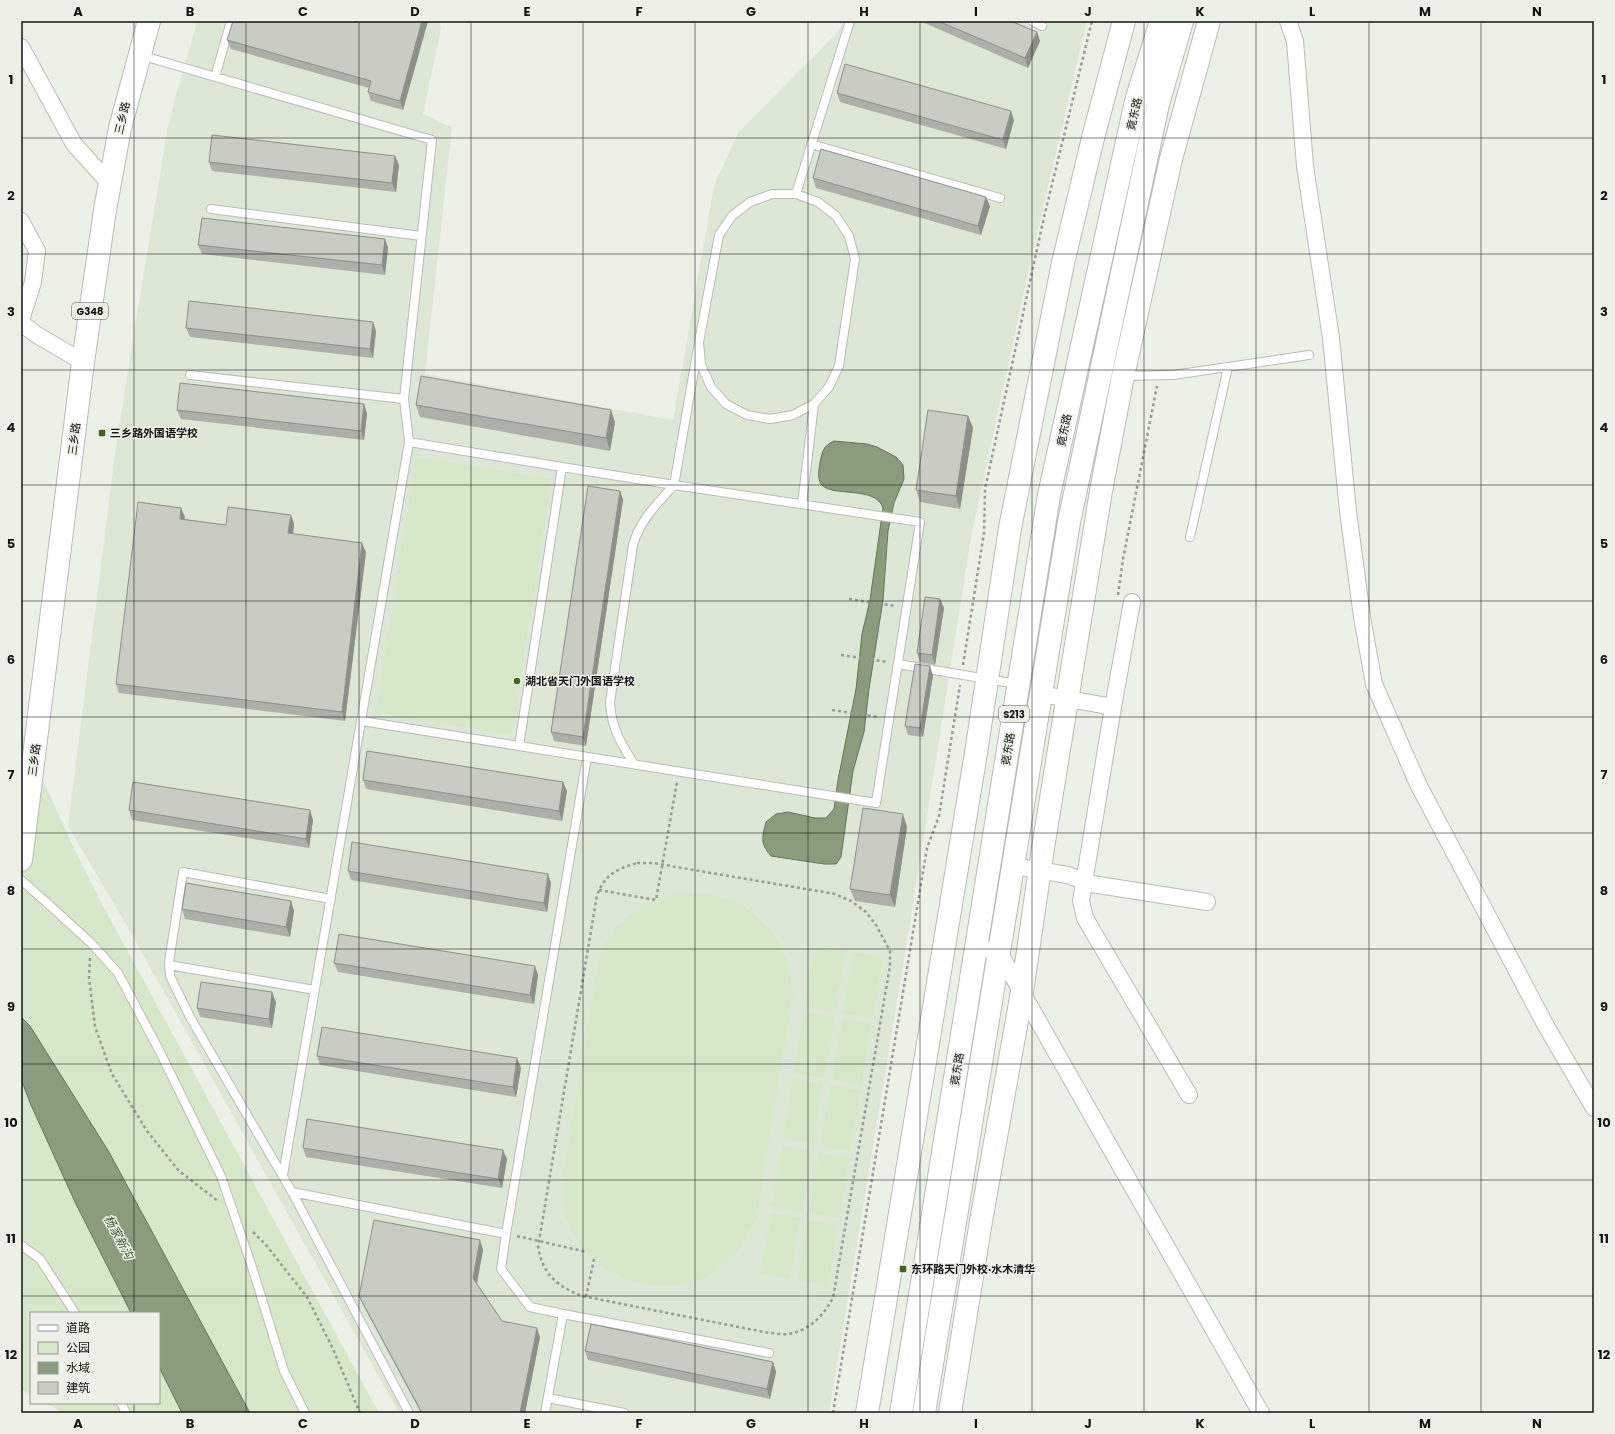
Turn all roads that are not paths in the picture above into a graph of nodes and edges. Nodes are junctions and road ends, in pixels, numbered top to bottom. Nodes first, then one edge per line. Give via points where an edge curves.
1 (149, 21) edge
2 (231, 21) edge
3 (850, 21) edge
4 (1032, 21) edge
5 (1124, 21) edge
6 (1161, 21) edge
7 (1182, 21) edge
8 (1209, 21) edge
9 (1288, 21) edge
10 (1042, 26) dead end
11 (21, 47) edge
12 (139, 54) junction
13 (215, 77) junction
14 (811, 144) junction
15 (109, 183) junction
16 (796, 194) junction
17 (1000, 198) dead end
18 (211, 209) dead end
19 (21, 221) edge
20 (421, 236) junction
21 (21, 320) edge
22 (21, 323) edge
23 (699, 342) junction
24 (1309, 355) dead end
25 (83, 362) junction
26 (1228, 367) junction
27 (1112, 374) junction
28 (190, 375) dead end
29 (404, 399) junction
30 (814, 404) junction
31 (409, 442) junction
32 (562, 467) junction
33 (674, 485) junction
34 (802, 504) junction
35 (1190, 537) dead end
36 (1132, 602) dead end
37 (898, 664) junction
38 (987, 679) junction
39 (1019, 684) junction
40 (1041, 694) junction
41 (1067, 699) junction
42 (1113, 707) junction
43 (362, 721) junction
44 (519, 746) junction
45 (588, 757) junction
46 (634, 764) junction
47 (21, 860) edge
48 (1013, 866) junction
49 (1040, 870) junction
50 (21, 880) edge
51 (1084, 881) junction
52 (331, 899) junction
53 (1207, 902) dead end
54 (976, 948) junction
55 (999, 952) junction
56 (169, 965) junction
57 (315, 990) junction
58 (1022, 992) junction
59 (1189, 1095) dead end
60 (1594, 1108) edge
61 (283, 1175) junction
62 (292, 1192) junction
63 (506, 1234) junction
64 (21, 1245) edge
65 (73, 1312) edge
66 (564, 1314) junction
67 (769, 1353) dead end
68 (548, 1398) junction
69 (122, 1404) edge
70 (126, 1413) edge
71 (305, 1413) edge
72 (409, 1413) edge
73 (545, 1413) edge
74 (624, 1413) edge
75 (867, 1413) edge
76 (901, 1413) edge
77 (924, 1413) edge
78 (950, 1413) edge
79 (1261, 1413) edge

1 - 12 main road, 三乡路 / G348
2 - 13 lane
3 - 14 lane
4 - 10 lane
5 - 38 main road via 1058,285 1010,528
6 - 39 main road, 竟东路 / S213 via 1136,101 1049,495
7 - 27 main road, 竟东路 / S213 via 1158,104
8 - 27 main road
9 - 60 street via 1295,41 1304,166 1331,338 1348,511 1374,684 1419,786 1546,1026
11 - 15 street via 74,144
12 - 13 lane
12 - 15 main road, 三乡路 / G348 via 121,122
13 - 20 lane via 432,140
14 - 16 lane
14 - 17 lane
15 - 25 main road, 三乡路 / G348
16 - 23 lane via 772,194 750,202 732,216 719,236
16 - 30 lane via 818,202 836,216 849,236 855,259 839,366 829,387
18 - 20 lane
19 - 21 street via 37,251 33,282
20 - 29 lane
22 - 25 street via 36,335
23 - 30 lane via 701,365 711,387 726,404 747,415 770,419 793,415
23 - 33 lane
24 - 26 lane
25 - 47 main road, 三乡路 / G348
26 - 27 lane via 1174,375
26 - 35 lane
27 - 40 main road, 竟东路 / S213 via 1069,522
27 - 41 main road via 1101,491
28 - 29 lane
29 - 31 lane
30 - 34 lane
31 - 32 lane
31 - 43 lane
32 - 33 lane
32 - 44 lane
33 - 34 lane
33 - 46 lane via 642,522 632,545 610,702 618,739
34 - 37 lane via 920,522
36 - 42 street
37 - 38 lane
37 - 46 lane via 876,803
38 - 39 lane
38 - 75 main road
39 - 54 main road, 竟东路 / S213
40 - 41 street
40 - 48 main road, 竟东路 / S213
41 - 42 street
41 - 49 main road
42 - 51 street
43 - 44 lane
43 - 52 lane
44 - 45 lane
45 - 46 lane
45 - 63 lane
48 - 49 street
48 - 55 main road, 竟东路 / S213
49 - 51 street
49 - 58 main road
50 - 71 lane via 91,943 118,973 221,1176 284,1371
51 - 53 street
51 - 59 street via 1081,901 1085,918
52 - 56 lane via 183,872
52 - 57 lane
54 - 55 street
54 - 76 main road, 竟东路 / S213
55 - 58 street
55 - 77 main road, 竟东路 / S213
56 - 57 lane
56 - 61 lane via 170,976 190,1018
57 - 61 lane
58 - 78 main road
58 - 79 street
61 - 62 lane
62 - 63 lane
62 - 72 lane
63 - 66 lane via 501,1269 530,1307
64 - 65 lane via 40,1259
66 - 67 lane
66 - 68 lane
68 - 73 lane
68 - 74 lane
69 - 70 lane

